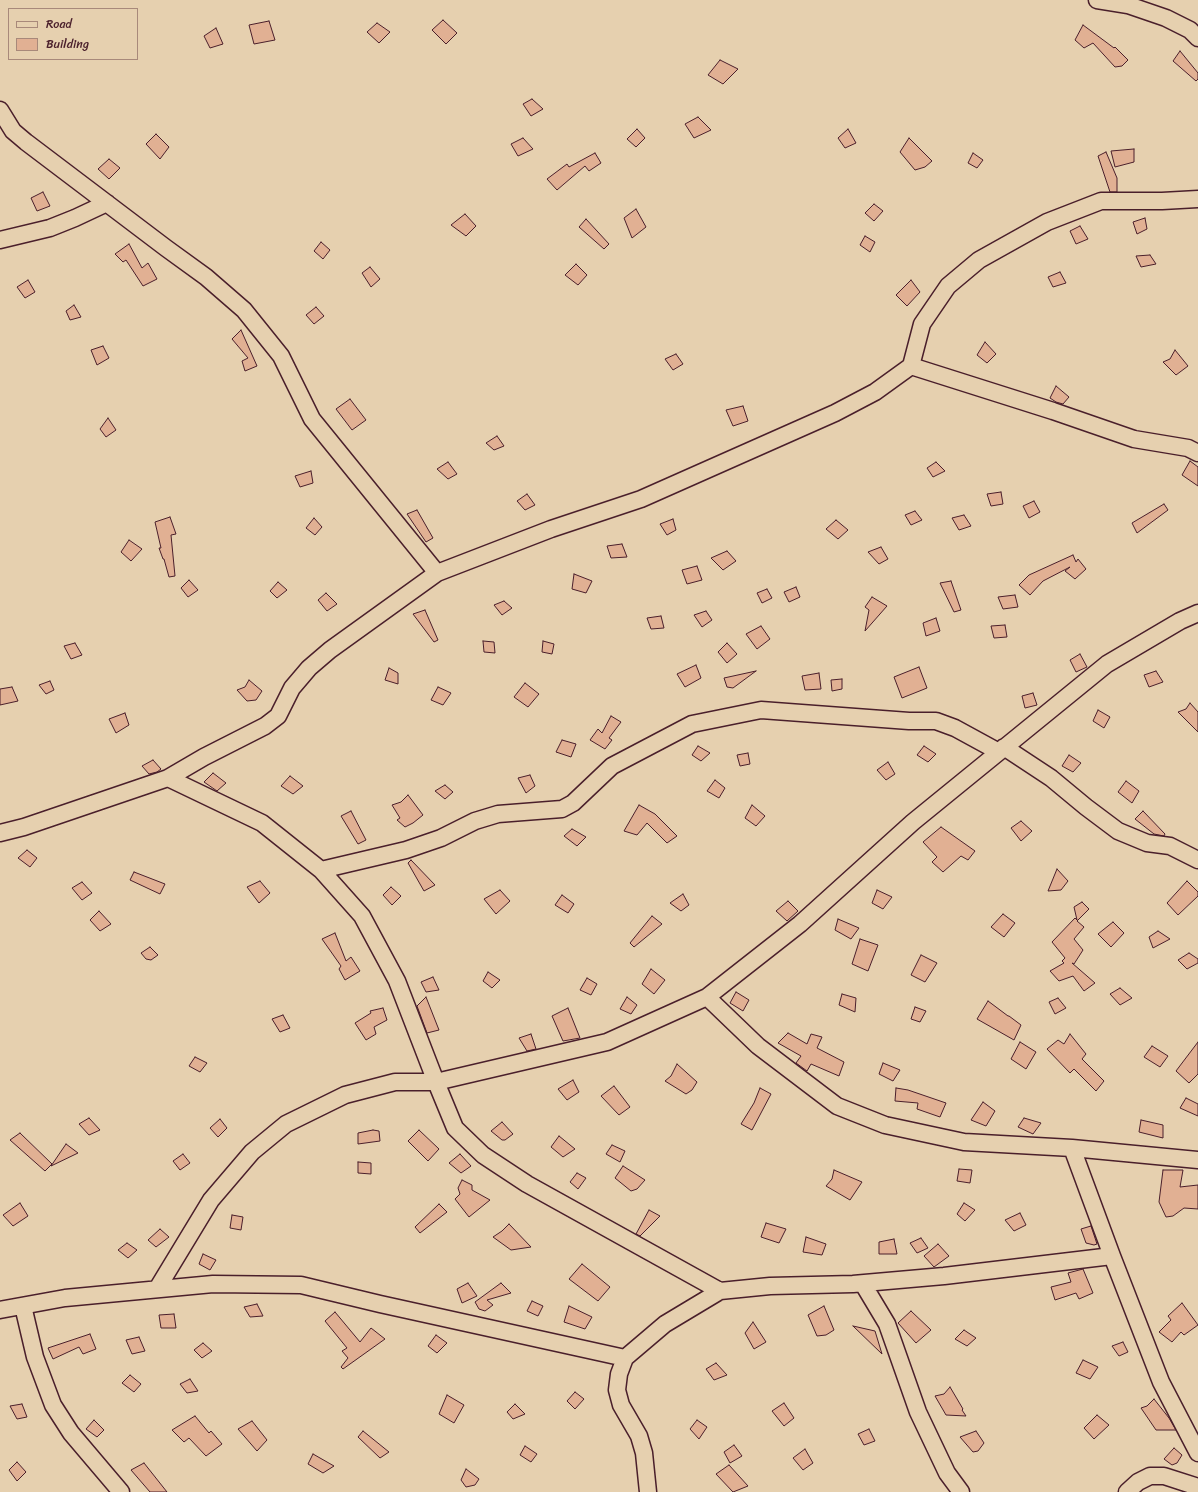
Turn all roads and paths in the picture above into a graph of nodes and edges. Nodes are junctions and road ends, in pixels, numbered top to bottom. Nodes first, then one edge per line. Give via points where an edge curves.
1 (1097, 0) edge
2 (1198, 38) edge
3 (0, 110) edge
4 (1198, 199) edge
5 (107, 203) junction
6 (0, 240) edge
7 (911, 366) junction
8 (1198, 454) edge
9 (437, 573) junction
10 (1198, 613) edge
11 (1001, 749) junction
12 (168, 778) junction
13 (0, 834) edge
14 (1198, 860) edge
15 (321, 870) junction
16 (707, 997) junction
17 (436, 1082) junction
18 (1072, 1148) junction
19 (1198, 1160) edge
20 (1112, 1256) junction
21 (863, 1284) junction
22 (157, 1289) junction
23 (720, 1291) junction
24 (23, 1306) junction
25 (0, 1310) edge
26 (625, 1358) junction
27 (1198, 1452) edge
28 (1198, 1487) edge
29 (121, 1492) edge
30 (648, 1492) edge
31 (961, 1492) edge
32 (1127, 1492) edge

1 - 2 street via 1128,6 1166,18 1190,30
3 - 5 street via 13,131
4 - 7 street via 1101,200 1047,222 979,260 948,286 922,324
5 - 6 street via 50,228
5 - 9 street via 206,277 244,310 281,356 312,419
7 - 8 street via 1134,439 1188,448
7 - 9 street via 876,392 834,413 640,499 551,529
9 - 12 street via 308,668 292,688 278,716
10 - 11 street via 1107,664
11 - 14 street via 1051,778 1118,831 1147,843 1170,846
11 - 15 street via 936,721 761,710 692,724 612,766 573,803 562,809 498,814 406,850
11 - 16 street via 913,822 800,924
12 - 13 street
12 - 15 street via 262,823
15 - 17 street via 362,916 396,981
16 - 17 street via 607,1042
16 - 18 street via 758,1046 837,1106 878,1123 964,1142
17 - 22 street via 395,1082 345,1094 286,1124 252,1152 211,1200
17 - 23 street via 455,1128 483,1155 527,1184
18 - 19 street
18 - 20 street
20 - 21 street
20 - 27 street via 1161,1382
21 - 23 street via 770,1286
21 - 31 street via 887,1324 918,1412 947,1473
22 - 24 street via 65,1298
22 - 26 street via 213,1284 301,1285
23 - 26 street via 665,1324
24 - 25 street
24 - 29 street via 35,1357 53,1405 71,1433
26 - 30 street via 617,1390 621,1405 639,1436 644,1453
28 - 32 street via 1164,1476 1150,1476

